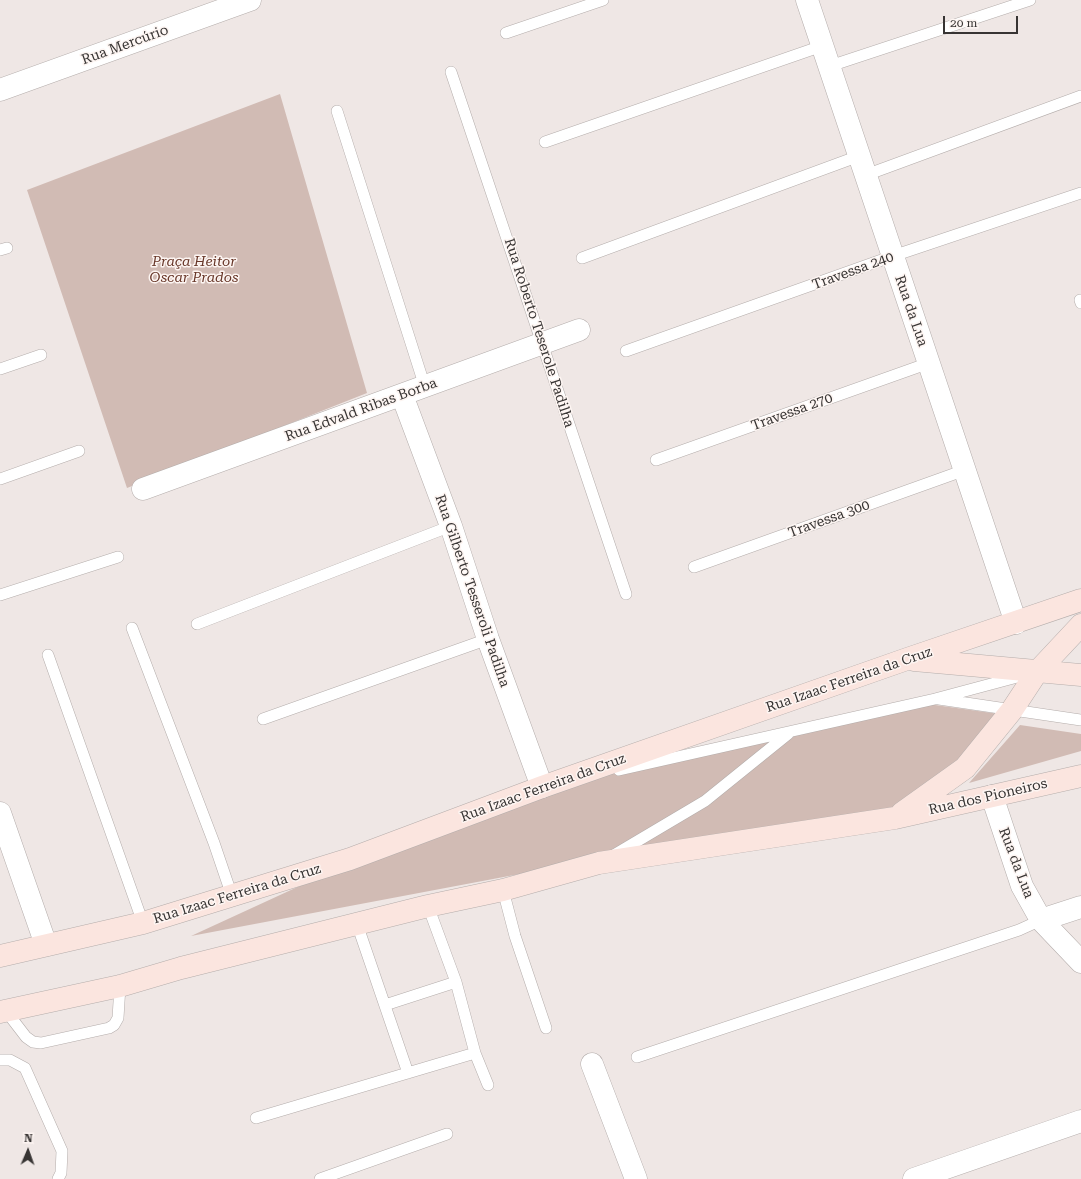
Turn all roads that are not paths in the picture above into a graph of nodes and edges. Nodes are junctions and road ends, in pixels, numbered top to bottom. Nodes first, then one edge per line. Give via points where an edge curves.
1 (250, 0) edge
2 (603, 0) edge
3 (807, 0) edge
4 (1030, 0) edge
5 (506, 33) dead end
6 (826, 56) junction
7 (451, 72) dead end
8 (0, 90) edge
9 (1081, 96) edge
10 (337, 111) dead end
11 (545, 142) dead end
12 (862, 166) junction
13 (1081, 193) edge
14 (893, 256) junction
15 (582, 258) dead end
16 (579, 330) dead end
17 (542, 344) junction
18 (626, 351) dead end
19 (41, 355) dead end
20 (929, 363) junction
21 (0, 369) edge
22 (425, 387) junction
23 (402, 396) junction
24 (79, 451) dead end
25 (656, 460) dead end
26 (964, 470) junction
27 (0, 479) edge
28 (142, 489) dead end
29 (451, 526) junction
30 (118, 558) dead end
31 (694, 567) dead end
32 (626, 594) dead end
33 (0, 596) edge
34 (1081, 600) edge
35 (1016, 623) junction
36 (197, 624) dead end
37 (1081, 624) edge
38 (132, 628) dead end
39 (488, 639) junction
40 (48, 655) dead end
41 (907, 659) junction
42 (1037, 672) junction
43 (1081, 675) edge
44 (935, 698) junction
45 (1012, 710) junction
46 (263, 720) dead end
47 (1081, 720) edge
48 (791, 731) junction
49 (1081, 776) edge
50 (542, 787) junction
51 (992, 796) junction
52 (0, 813) edge
53 (895, 818) junction
54 (599, 863) junction
55 (503, 890) junction
56 (232, 896) junction
57 (428, 906) junction
58 (1081, 907) edge
59 (1041, 920) junction
60 (143, 923) junction
61 (357, 924) junction
62 (46, 945) junction
63 (0, 956) edge
64 (1081, 962) edge
65 (456, 982) junction
66 (120, 986) junction
67 (385, 1005) junction
68 (3, 1012) edge
69 (546, 1028) dead end
70 (475, 1053) junction
71 (637, 1057) dead end
72 (0, 1060) edge
73 (592, 1064) dead end
74 (408, 1072) junction
75 (488, 1085) dead end
76 (256, 1118) dead end
77 (1081, 1121) edge
78 (447, 1134) dead end
79 (58, 1179) edge
80 (320, 1179) edge
81 (636, 1179) edge
82 (914, 1179) edge

1 - 8 street, Rua Mercúrio
2 - 5 lane
3 - 6 street, Rua da Lua
4 - 6 lane
6 - 11 lane
6 - 12 street, Rua da Lua
7 - 17 lane, Rua Roberto Teserole Padilha
9 - 12 lane
10 - 22 lane
12 - 14 street, Rua da Lua
12 - 15 lane
13 - 14 lane, Travessa 240
14 - 18 lane, Travessa 240
14 - 20 street, Rua da Lua
16 - 17 street, Rua Edvald Ribas Borba
17 - 22 street, Rua Edvald Ribas Borba
17 - 32 lane, Rua Roberto Teserole Padilha
19 - 21 lane
20 - 25 lane, Travessa 270
20 - 26 street, Rua da Lua
22 - 23 street, Rua Edvald Ribas Borba
23 - 28 street, Rua Edvald Ribas Borba
23 - 29 street, Rua Gilberto Tesseroli Padilha
24 - 27 lane
26 - 31 lane, Travessa 300
26 - 35 street, Rua da Lua
29 - 36 lane
29 - 39 street, Rua Gilberto Tesseroli Padilha
30 - 33 lane
34 - 35 main road, Rua Izaac Ferreira da Cruz
35 - 41 main road, Rua Izaac Ferreira da Cruz
37 - 42 main road
38 - 56 lane
39 - 46 lane
39 - 50 street, Rua Gilberto Tesseroli Padilha
40 - 60 lane
41 - 42 main road
41 - 50 main road, Rua Izaac Ferreira da Cruz
42 - 43 main road
42 - 44 lane
42 - 45 main road
44 - 45 lane
44 - 48 lane
45 - 47 lane
45 - 53 main road via 965,768
48 - 50 lane
48 - 54 lane via 706,801
49 - 51 main road, Rua dos Pioneiros
50 - 56 main road, Rua Izaac Ferreira da Cruz via 350,859
51 - 53 main road, Rua dos Pioneiros
51 - 59 street, Rua da Lua via 1022,886
52 - 62 street
53 - 54 main road
54 - 55 main road
55 - 57 main road
55 - 69 lane via 515,936
56 - 60 main road, Rua Izaac Ferreira da Cruz
57 - 61 main road
57 - 65 lane
58 - 59 street
59 - 64 street, Rua da Lua
59 - 71 lane via 1019,930
60 - 62 main road, Rua Izaac Ferreira da Cruz
61 - 66 main road
61 - 67 lane
62 - 63 main road, Rua Izaac Ferreira da Cruz
65 - 67 lane
65 - 70 lane
66 - 68 main road
66 - 68 lane via 118,1018 114,1025 56,1040 33,1042
67 - 74 lane
70 - 74 lane
70 - 75 lane
72 - 79 lane via 10,1060 26,1068 62,1151
73 - 81 street
74 - 76 lane
77 - 82 street
78 - 80 lane

